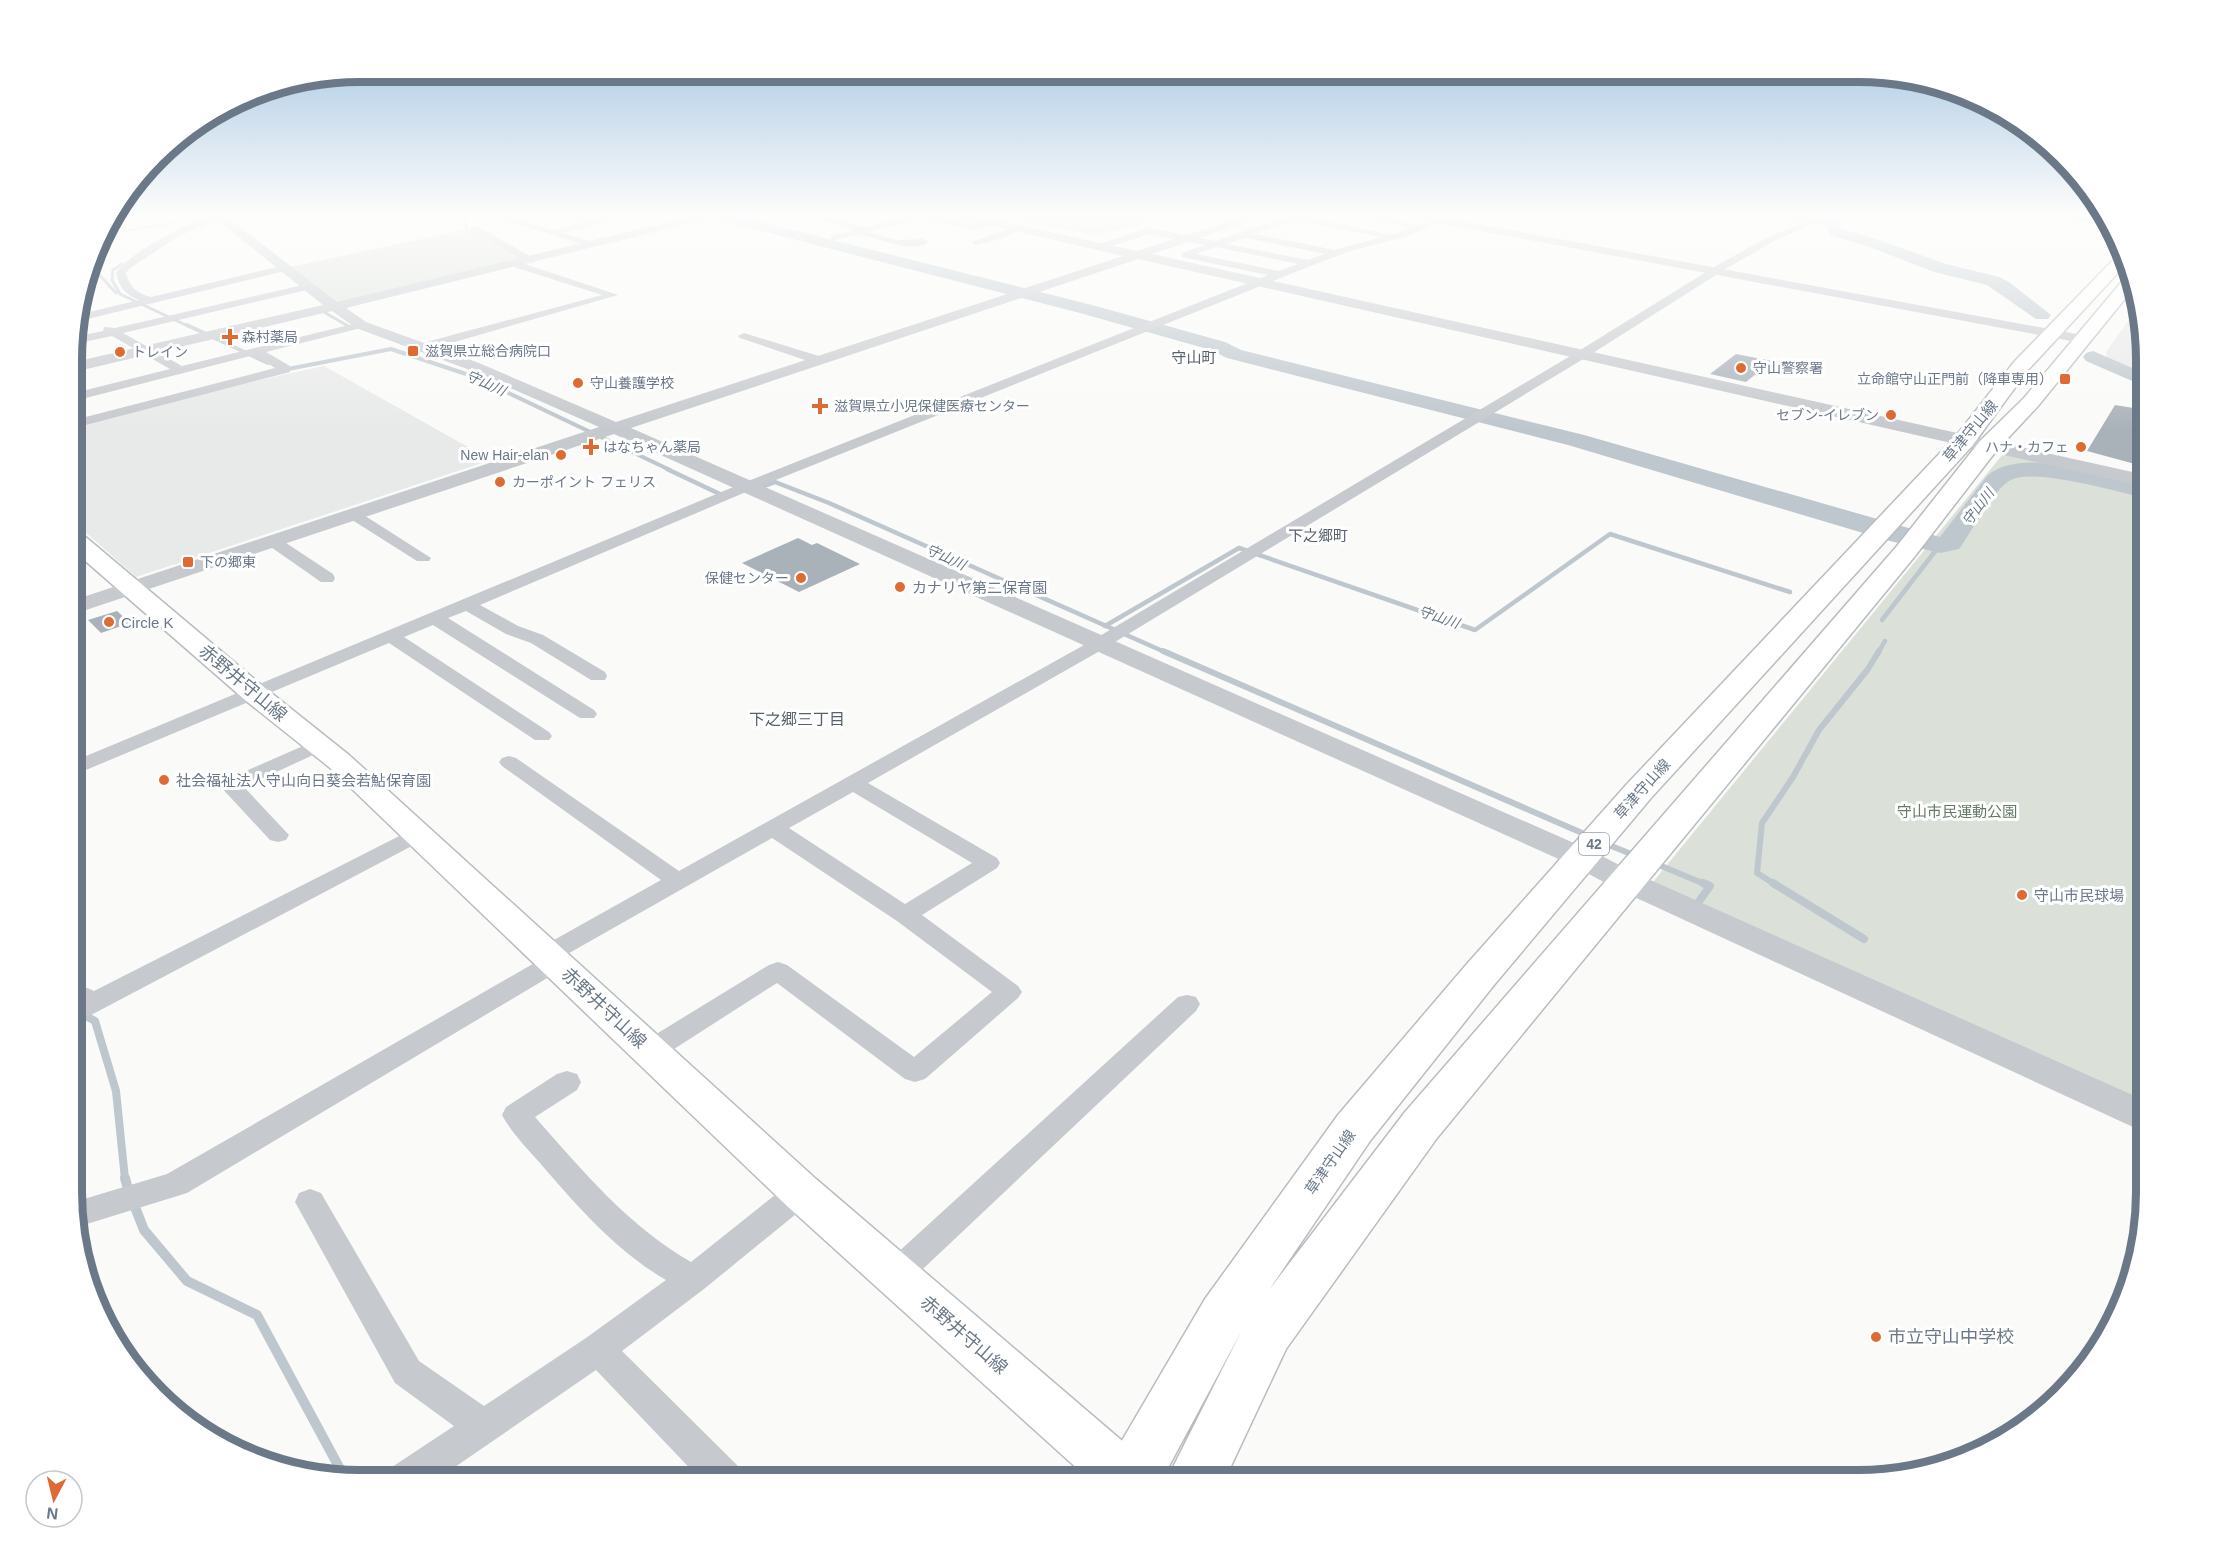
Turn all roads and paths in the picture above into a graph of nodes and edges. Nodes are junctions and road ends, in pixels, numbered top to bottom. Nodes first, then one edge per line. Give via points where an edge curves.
1 (125, 285) edge
2 (210, 285) edge
3 (420, 285) edge
4 (583, 285) edge
5 (1046, 285) edge
6 (1256, 285) edge
7 (1273, 285) edge
8 (1692, 285) edge
9 (1799, 285) edge
10 (2103, 285) edge
11 (2126, 285) edge
12 (306, 287) joint
13 (148, 300) junction
14 (334, 305) junction
15 (86, 317) edge
16 (86, 320) edge
17 (361, 324) junction
18 (113, 332) junction
19 (744, 336) dead end
20 (2067, 336) junction
21 (83, 339) edge
22 (418, 348) junction
23 (145, 351) junction
24 (255, 351) junction
25 (1581, 355) junction
26 (818, 360) junction
27 (82, 365) edge
28 (180, 370) junction
29 (109, 388) junction
30 (82, 395) edge
31 (142, 405) junction
32 (82, 422) edge
33 (616, 429) junction
34 (1976, 443) junction
35 (2136, 479) edge
36 (748, 486) junction
37 (354, 515) junction
38 (274, 542) junction
39 (82, 546) edge
40 (423, 558) dead end
41 (327, 578) dead end
42 (133, 589) junction
43 (467, 604) junction
44 (82, 605) edge
45 (435, 618) junction
46 (391, 636) junction
47 (1099, 644) junction
48 (598, 676) dead end
49 (255, 694) junction
50 (587, 714) dead end
51 (542, 736) dead end
52 (319, 745) junction
53 (509, 762) dead end
54 (82, 766) edge
55 (853, 783) junction
56 (772, 828) junction
57 (419, 833) junction
58 (278, 835) dead end
59 (1582, 858) junction
60 (678, 881) junction
61 (1626, 881) junction
62 (905, 915) junction
63 (551, 958) junction
64 (82, 1002) edge
65 (1187, 1004) dead end
66 (650, 1051) junction
67 (567, 1082) dead end
68 (2136, 1112) edge
69 (801, 1192) junction
70 (310, 1202) dead end
71 (83, 1212) edge
72 (895, 1275) junction
73 (693, 1279) junction
74 (598, 1349) junction
75 (484, 1426) junction
76 (420, 1470) edge
77 (717, 1470) edge
78 (1117, 1470) edge
79 (1136, 1470) edge
80 (1199, 1470) edge

1 - 13 street via 136,297
2 - 13 street
3 - 14 street
4 - 22 street via 613,295
5 - 26 street
6 - 36 street
7 - 25 street
8 - 25 street
9 - 20 street
10 - 20 main road, 草津守山線 / 42
11 - 20 main road, 草津守山線 / 42
12 - 14 street
12 - 18 street
13 - 15 street
14 - 17 street
14 - 23 street
16 - 18 street
17 - 22 street
17 - 24 street
18 - 21 street
18 - 23 street
19 - 26 street
20 - 34 main road, 草津守山線 / 42 via 2031,402
22 - 33 street via 472,366
23 - 27 street
23 - 28 street
24 - 28 street
24 - 31 street via 286,369
25 - 34 street
25 - 47 street
26 - 33 street
28 - 29 street
29 - 30 street
29 - 31 street
31 - 32 street
33 - 36 street
33 - 37 street
34 - 35 street
34 - 59 main road, 草津守山線 / 42 via 1639,791
34 - 61 main road, 草津守山線 / 42 via 1906,551
36 - 43 street
36 - 47 street
37 - 38 street
37 - 40 street
38 - 41 street
38 - 42 street
39 - 42 main road, 赤野井守山線
42 - 44 street
42 - 49 main road, 赤野井守山線
43 - 45 street
43 - 48 street via 512,630 537,639
45 - 46 street
45 - 50 street
46 - 49 street
46 - 51 street
47 - 55 street
47 - 59 street
49 - 52 main road, 赤野井守山線
49 - 54 street
52 - 57 main road, 赤野井守山線
52 - 58 street via 230,785
53 - 60 street
55 - 56 street
55 - 62 street via 989,863
56 - 60 street
56 - 62 street
57 - 63 main road, 赤野井守山線
57 - 64 street
59 - 61 street
59 - 79 main road, 草津守山線 / 42 via 1354,1128 1223,1315
60 - 63 street
61 - 68 street
61 - 80 main road, 草津守山線 / 42 via 1420,1125 1268,1332
62 - 66 street via 1009,992 915,1072 778,971
63 - 66 main road, 赤野井守山線
63 - 71 street via 176,1184
65 - 72 street
66 - 69 main road, 赤野井守山線
67 - 73 street via 516,1116 611,1220 651,1255
69 - 72 main road, 赤野井守山線
69 - 73 street
70 - 75 street via 407,1372
72 - 78 main road, 赤野井守山線
73 - 74 street
74 - 75 street
74 - 77 street
75 - 76 street

